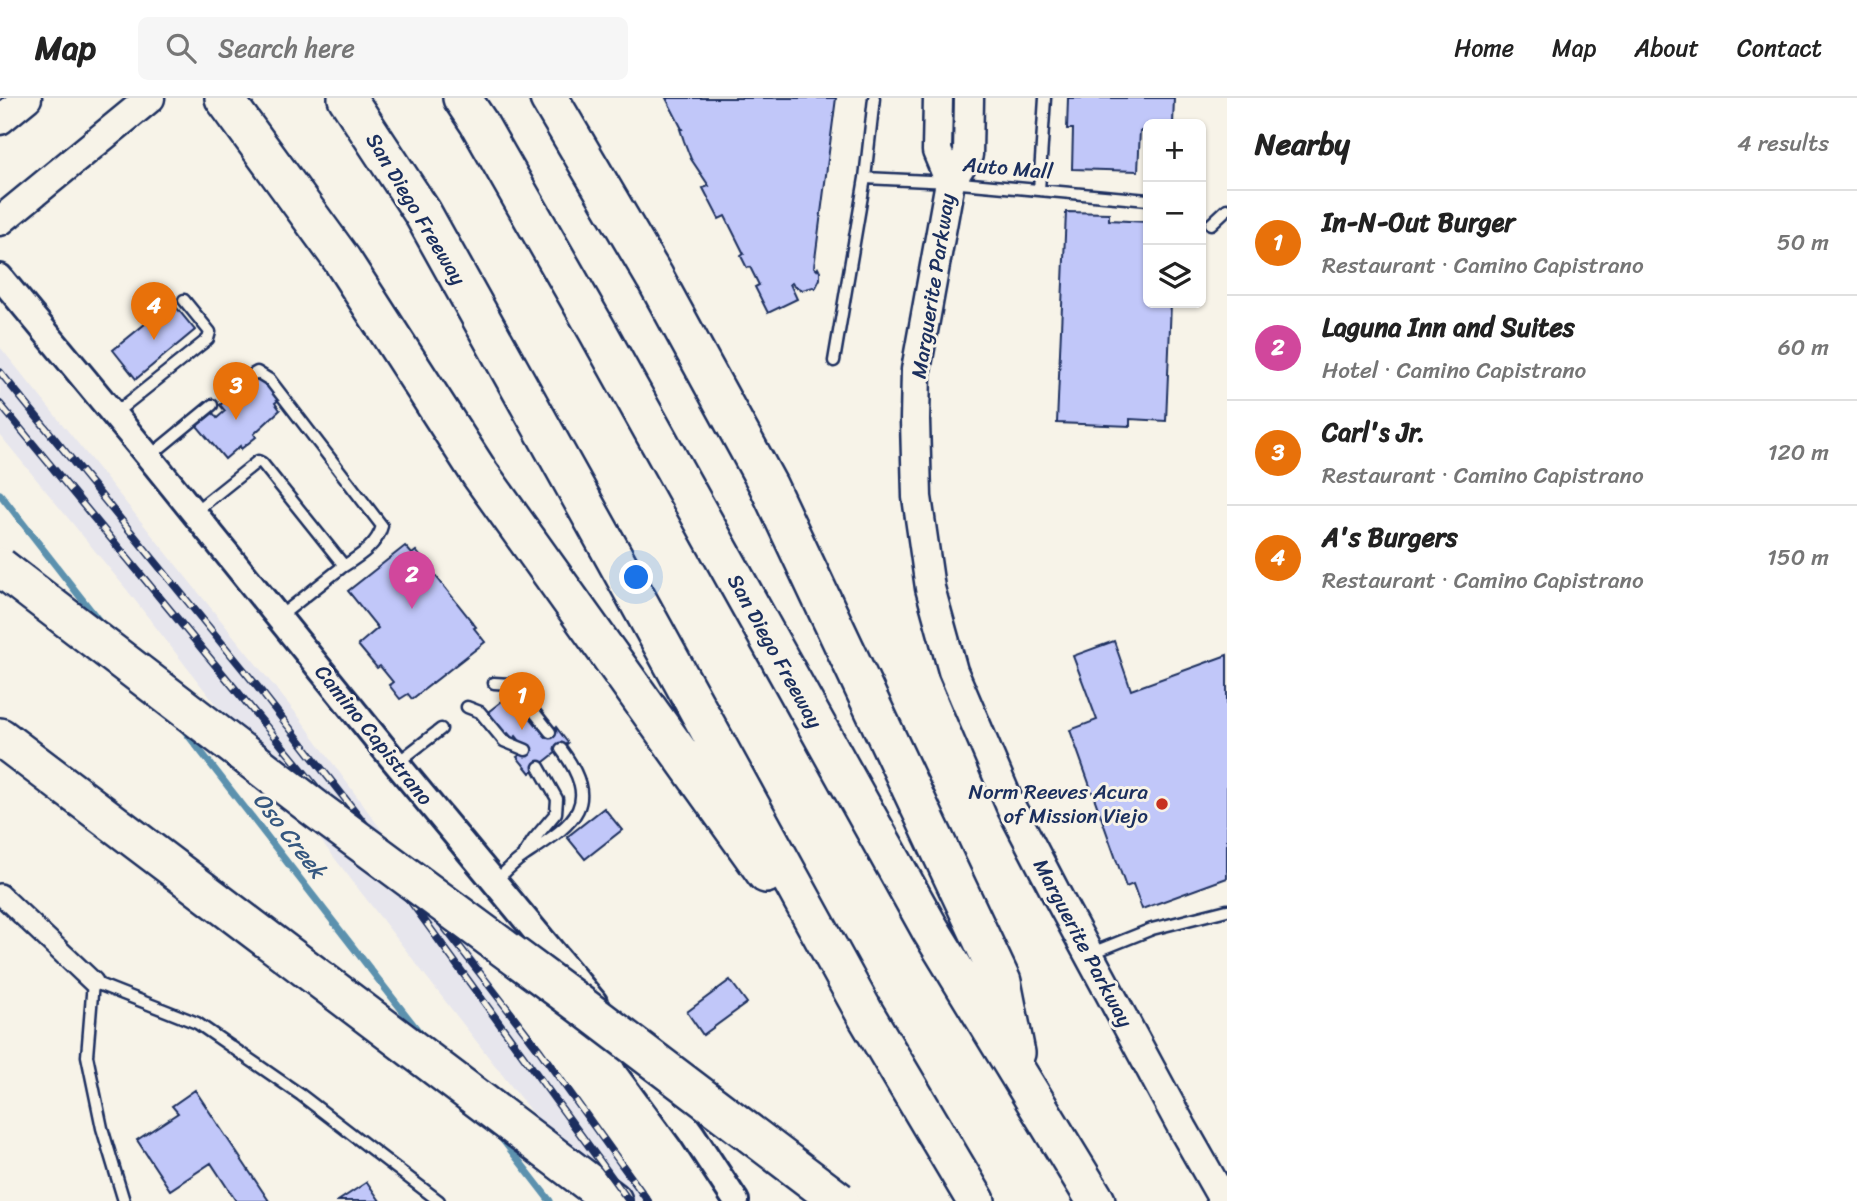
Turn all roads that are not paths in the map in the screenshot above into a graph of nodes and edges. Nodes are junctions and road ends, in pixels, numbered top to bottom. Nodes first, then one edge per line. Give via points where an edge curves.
1 (27, 98) edge
2 (150, 98) edge
3 (223, 98) edge
4 (347, 98) edge
5 (462, 98) edge
6 (549, 98) edge
7 (874, 98) edge
8 (938, 98) edge
9 (970, 98) edge
10 (1045, 98) edge
11 (0, 120) edge
12 (864, 177) junction
13 (950, 182) junction
14 (1039, 190) junction
15 (1143, 200) edge
16 (1227, 209) edge
17 (0, 220) edge
18 (1212, 224) dead end
19 (0, 277) edge
20 (184, 300) dead end
21 (834, 361) dead end
22 (230, 390) dead end
23 (212, 405) dead end
24 (113, 414) junction
25 (149, 457) junction
26 (193, 513) junction
27 (0, 567) edge
28 (341, 568) junction
29 (278, 618) junction
30 (494, 683) dead end
31 (467, 707) dead end
32 (441, 729) dead end
33 (550, 732) dead end
34 (0, 737) edge
35 (561, 749) dead end
36 (526, 750) dead end
37 (397, 764) junction
38 (539, 767) dead end
39 (522, 857) junction
40 (494, 882) junction
41 (0, 894) edge
42 (1227, 910) edge
43 (1088, 954) junction
44 (93, 982) junction
45 (864, 1012) junction
46 (1020, 1075) junction
47 (124, 1201) edge
48 (439, 1201) edge
49 (613, 1201) edge
50 (736, 1201) edge
51 (839, 1201) edge
52 (976, 1201) edge
53 (1096, 1201) edge
54 (1224, 1201) edge

1 - 11 main road
2 - 17 main road
3 - 45 highway via 342,260 480,474
4 - 45 highway, San Diego Freeway via 422,212
5 - 46 highway, San Diego Freeway via 597,330 930,929
6 - 46 highway via 655,278 768,485 1002,982
7 - 12 lane
8 - 13 main road, Marguerite Parkway via 937,151
9 - 13 main road, Marguerite Parkway via 968,155
10 - 14 lane
12 - 13 lane, Auto Mall
12 - 21 lane
13 - 14 lane, Auto Mall
13 - 43 main road, Marguerite Parkway via 916,370 917,497 930,588 953,671 1011,807
14 - 15 lane, Auto Mall
16 - 18 lane
19 - 24 street, Camino Capistrano
20 - 24 lane via 210,335
22 - 28 lane via 257,372 270,380 382,526 380,536 362,555
23 - 25 lane
24 - 25 street, Camino Capistrano
25 - 26 street, Camino Capistrano
26 - 28 lane via 258,461
26 - 29 street, Camino Capistrano
27 - 51 highway, bridge
28 - 29 lane
29 - 37 street, Camino Capistrano
30 - 33 lane via 510,684
31 - 36 lane via 480,712 504,741
32 - 37 lane
34 - 49 highway
35 - 39 lane via 581,785 577,814
37 - 40 street, Camino Capistrano
38 - 39 lane via 557,799 556,813
39 - 40 lane
40 - 50 street, Camino Capistrano via 606,1016
41 - 44 street
42 - 43 lane via 1152,929
43 - 54 main road, Marguerite Parkway
44 - 47 lane via 87,1056
44 - 48 lane via 197,1023 301,1095
45 - 52 highway, San Diego Freeway
46 - 53 highway, San Diego Freeway

